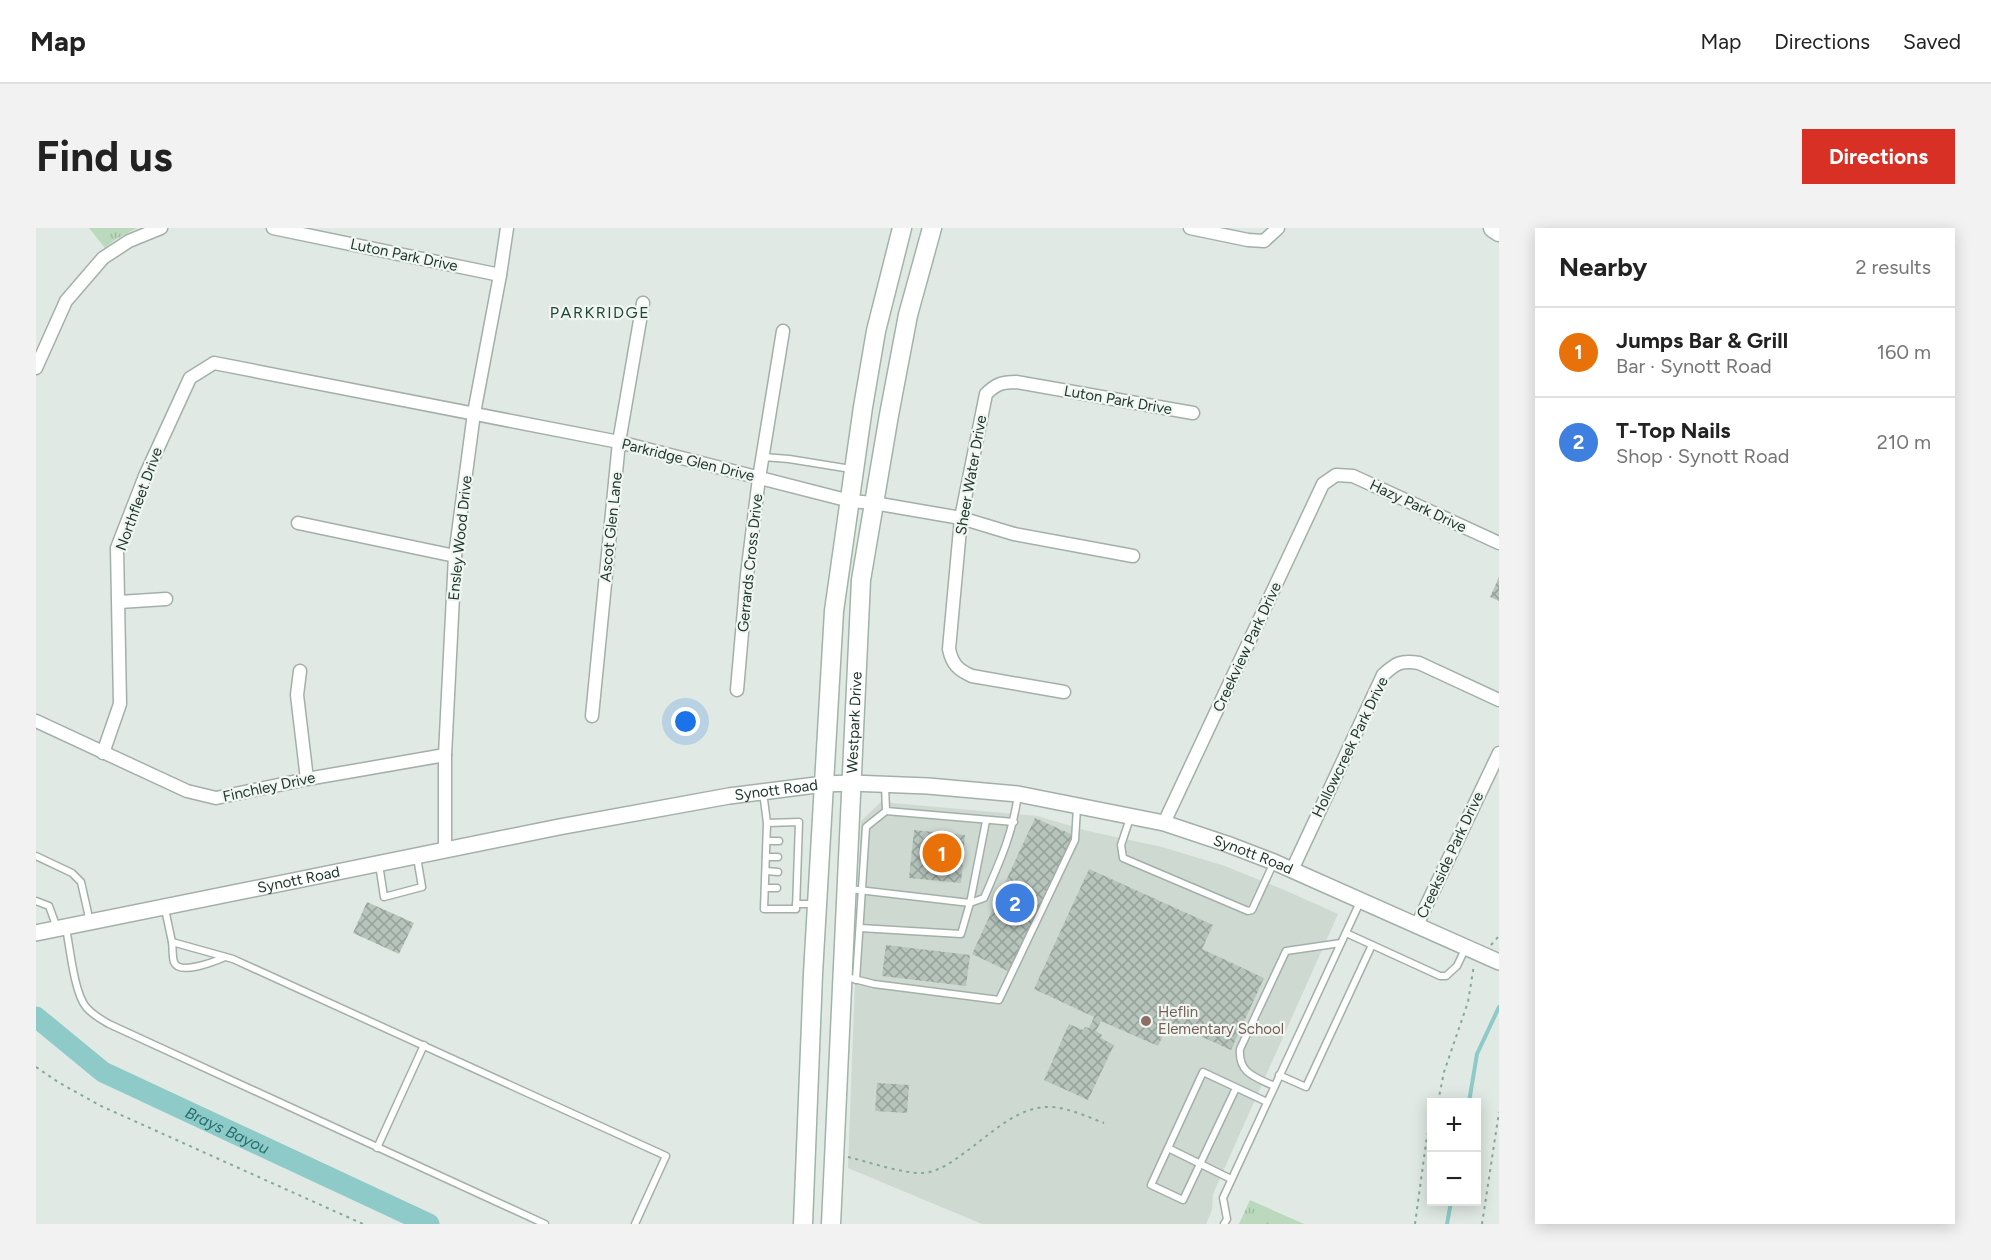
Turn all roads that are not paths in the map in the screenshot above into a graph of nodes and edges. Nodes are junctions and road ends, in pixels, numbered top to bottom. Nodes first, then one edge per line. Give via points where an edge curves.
1 (161, 228) edge
2 (273, 228) edge
3 (507, 228) edge
4 (902, 228) edge
5 (932, 228) edge
6 (1190, 228) edge
7 (1278, 228) edge
8 (1493, 228) edge
9 (1499, 232) edge
10 (500, 275) junction
11 (643, 303) dead end
12 (783, 331) dead end
13 (36, 368) edge
14 (242, 368) joint
15 (1042, 387) joint
16 (474, 413) junction
17 (1193, 413) dead end
18 (619, 442) junction
19 (763, 457) junction
20 (854, 470) junction
21 (1336, 475) joint
22 (759, 478) junction
23 (850, 501) junction
24 (874, 503) junction
25 (961, 518) junction
26 (298, 523) dead end
27 (1499, 543) edge
28 (455, 556) junction
29 (1132, 556) dead end
30 (166, 599) dead end
31 (119, 602) junction
32 (300, 671) dead end
33 (737, 690) dead end
34 (1064, 692) dead end
35 (1499, 700) edge
36 (592, 716) dead end
37 (36, 722) edge
38 (103, 753) junction
39 (1499, 753) edge
40 (445, 755) junction
41 (307, 779) junction
42 (850, 783) junction
43 (824, 784) junction
44 (885, 785) junction
45 (763, 791) junction
46 (1018, 794) junction
47 (1077, 805) junction
48 (886, 811) junction
49 (1131, 817) junction
50 (986, 821) junction
51 (1014, 822) junction
52 (768, 823) junction
53 (1164, 823) junction
54 (767, 841) junction
55 (779, 841) dead end
56 (445, 850) junction
57 (36, 856) edge
58 (417, 857) junction
59 (766, 857) junction
60 (778, 857) dead end
61 (1274, 862) junction
62 (379, 864) junction
63 (1292, 870) junction
64 (766, 871) junction
65 (778, 872) dead end
66 (765, 888) junction
67 (777, 888) dead end
68 (854, 890) junction
69 (1361, 900) junction
70 (36, 901) edge
71 (970, 903) junction
72 (796, 904) junction
73 (817, 904) junction
74 (165, 909) junction
75 (90, 922) junction
76 (1417, 925) junction
77 (62, 928) junction
78 (860, 928) junction
79 (36, 933) edge
80 (1346, 933) junction
81 (172, 942) junction
82 (1341, 944) junction
83 (1372, 945) junction
84 (1482, 954) edge
85 (226, 956) junction
86 (813, 974) junction
87 (849, 978) junction
88 (424, 1046) junction
89 (1279, 1075) junction
90 (1274, 1086) junction
91 (1236, 1088) junction
92 (1267, 1101) junction
93 (377, 1148) junction
94 (1168, 1148) junction
95 (1200, 1163) junction
96 (1231, 1179) junction
97 (545, 1224) edge
98 (635, 1224) edge
99 (803, 1224) edge
100 (831, 1224) edge
101 (1224, 1224) edge

1 - 13 street via 129,241 103,258 66,301
2 - 10 street, Luton Park Drive
3 - 10 street, Ensley Wood Drive
4 - 20 main road, Westpark Drive via 876,331
5 - 24 main road, Westpark Drive via 908,315
6 - 7 street via 1264,241
8 - 9 main road
10 - 16 street, Ensley Wood Drive
11 - 18 street, Ascot Glen Lane
12 - 19 street, Gerrards Cross Drive
14 - 16 street, Parkridge Glen Drive
14 - 31 street, Northfleet Drive via 214,363 189,378 117,548
15 - 17 street, Luton Park Drive
15 - 25 street, Sheer Water Drive via 1003,382 986,394
16 - 18 street, Parkridge Glen Drive
16 - 28 street, Ensley Wood Drive
18 - 22 street, Parkridge Glen Drive
18 - 36 street, Ascot Glen Lane
19 - 20 lane
19 - 22 street, Gerrards Cross Drive
20 - 23 main road, Westpark Drive
21 - 27 street, Hazy Park Drive via 1353,476
21 - 53 street, Creekview Park Drive via 1323,484
22 - 23 street, Parkridge Glen Drive
22 - 33 street, Gerrards Cross Drive
23 - 24 street, Parkridge Glen Drive
23 - 43 main road, Westpark Drive via 834,611
24 - 25 street, Parkridge Glen Drive
24 - 42 main road, Westpark Drive via 861,580
25 - 29 street, Parkridge Glen Drive via 1014,534
25 - 34 street, Sheer Water Drive via 949,649 952,661 972,676
26 - 28 street
28 - 40 street, Ensley Wood Drive
30 - 31 street
31 - 38 street, Northfleet Drive via 120,704
32 - 41 street via 297,695
35 - 63 street, Hollowcreek Park Drive via 1419,663 1395,663 1383,675
37 - 38 street, Finchley Drive
38 - 41 street, Finchley Drive via 187,791 216,798
39 - 76 street, Creekside Park Drive
40 - 41 street, Finchley Drive
40 - 56 street, Ensley Wood Drive
42 - 43 street, Synott Road
42 - 44 street, Synott Road
42 - 68 main road, Westpark Drive
43 - 45 street, Synott Road
43 - 73 main road, Westpark Drive
44 - 46 street, Synott Road
44 - 48 lane
45 - 52 lane
45 - 56 street, Synott Road
46 - 47 street, Synott Road
46 - 51 lane
47 - 49 street, Synott Road
47 - 87 lane via 1075,840 999,1000
48 - 50 lane
48 - 68 lane via 866,826
49 - 53 street, Synott Road
49 - 61 lane via 1122,845 1123,858 1248,911 1252,910
50 - 51 lane
50 - 71 lane
51 - 71 lane via 984,898
52 - 54 lane
52 - 72 lane via 799,822 793,873
53 - 61 street, Synott Road
54 - 55 lane
54 - 59 lane
56 - 58 street, Synott Road
57 - 75 lane via 72,873 81,882
58 - 62 street, Synott Road
58 - 62 lane via 422,887 384,897
59 - 60 lane
59 - 64 lane
61 - 63 street, Synott Road
62 - 74 street, Synott Road
63 - 69 street, Synott Road
64 - 65 lane
64 - 66 lane
66 - 67 lane
66 - 72 lane via 764,909 796,909
68 - 71 lane
68 - 78 lane
68 - 87 main road, Westpark Drive
69 - 76 street, Synott Road
69 - 80 lane
70 - 77 lane via 50,906
71 - 78 lane via 962,934
72 - 73 lane
73 - 86 main road, Westpark Drive
74 - 75 street, Synott Road
74 - 81 lane
75 - 77 street, Synott Road
76 - 84 street, Synott Road
77 - 79 street, Synott Road
77 - 93 lane via 79,995 94,1014
78 - 87 lane
80 - 82 lane
80 - 83 lane
81 - 85 lane
81 - 85 lane via 174,962 181,968
82 - 89 lane
82 - 90 lane via 1286,951 1240,1048 1243,1067
83 - 84 lane via 1440,976
83 - 89 lane via 1306,1088
85 - 88 lane
86 - 87 main road
86 - 99 main road, Westpark Drive
87 - 100 main road, Westpark Drive via 833,1154
88 - 93 lane
88 - 98 lane via 666,1156
89 - 90 lane
90 - 92 lane
91 - 92 lane
91 - 94 lane via 1203,1072
91 - 95 lane
92 - 96 lane
93 - 97 lane
94 - 95 lane
94 - 95 lane via 1151,1185 1183,1200
95 - 96 lane
96 - 101 lane via 1222,1198 1227,1219

